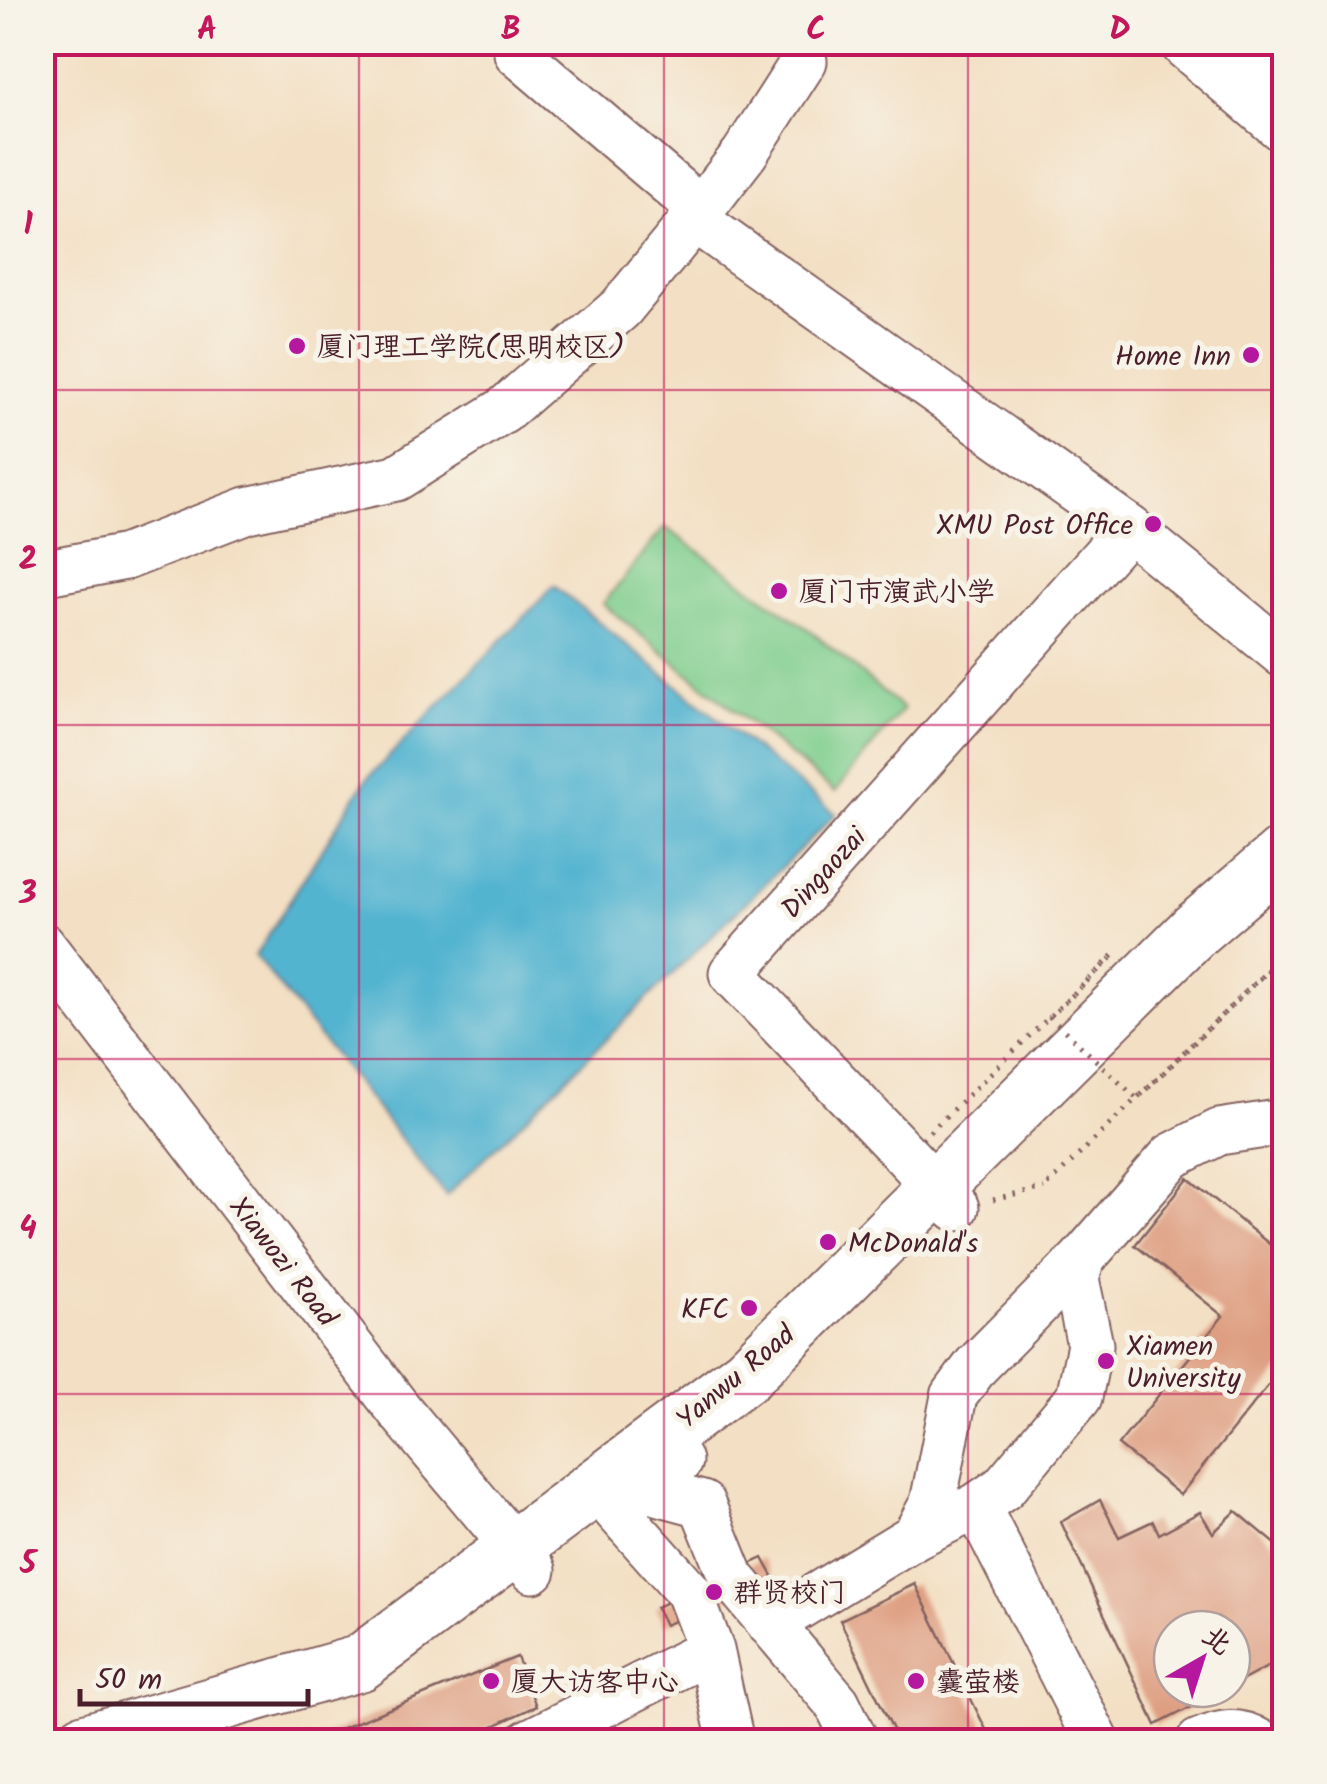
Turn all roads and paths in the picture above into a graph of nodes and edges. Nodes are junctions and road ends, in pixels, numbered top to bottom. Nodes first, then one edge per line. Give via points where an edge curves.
1 (1188, 42) edge
2 (1261, 42) edge
3 (517, 53) dead end
4 (804, 62) dead end
5 (1284, 64) edge
6 (1284, 124) edge
7 (698, 214) junction
8 (1130, 528) junction
9 (42, 573) edge
10 (1284, 655) edge
11 (1283, 875) edge
12 (42, 945) edge
13 (1268, 970) junction
14 (1284, 1122) edge
15 (938, 1178) junction
16 (1081, 1260) junction
17 (679, 1461) junction
18 (977, 1506) junction
19 (615, 1509) junction
20 (915, 1536) junction
21 (524, 1559) junction
22 (770, 1624) junction
23 (711, 1650) junction
24 (84, 1742) edge
25 (190, 1742) edge
26 (528, 1742) edge
27 (731, 1742) edge
28 (856, 1742) edge
29 (1097, 1742) edge
30 (1199, 1742) edge
31 (1259, 1742) edge

1 - 6 main road
2 - 5 main road
3 - 7 street
4 - 7 street
7 - 8 street
7 - 9 street via 592,334 502,411 396,478 247,510 126,558
8 - 10 street
8 - 15 street, Dingaozai via 732,973
11 - 13 path
11 - 15 main road, Yanwu Road
12 - 21 street, Xiawozi Road via 400,1411
13 - 15 path, bridge via 1045,1188
13 - 15 path, bridge via 1136,1099 1050,1016 1115,954
14 - 16 street via 1219,1132 1172,1156
15 - 17 main road, Yanwu Road via 765,1396
15 - 21 main road, Yanwu Road via 746,1374
16 - 18 street via 1076,1279 1090,1344 1079,1397 1004,1488
16 - 20 street via 954,1396 933,1503
17 - 19 main road, Yanwu Road
17 - 22 street via 650,1490 702,1504 732,1578
18 - 20 street
18 - 29 street
19 - 21 main road, Yanwu Road
19 - 23 street via 690,1592
20 - 22 street
21 - 24 main road, Yanwu Road via 360,1662
21 - 25 main road, Yanwu Road via 373,1689
22 - 28 street via 837,1703
23 - 26 street
23 - 27 street
30 - 31 street via 1222,1731

